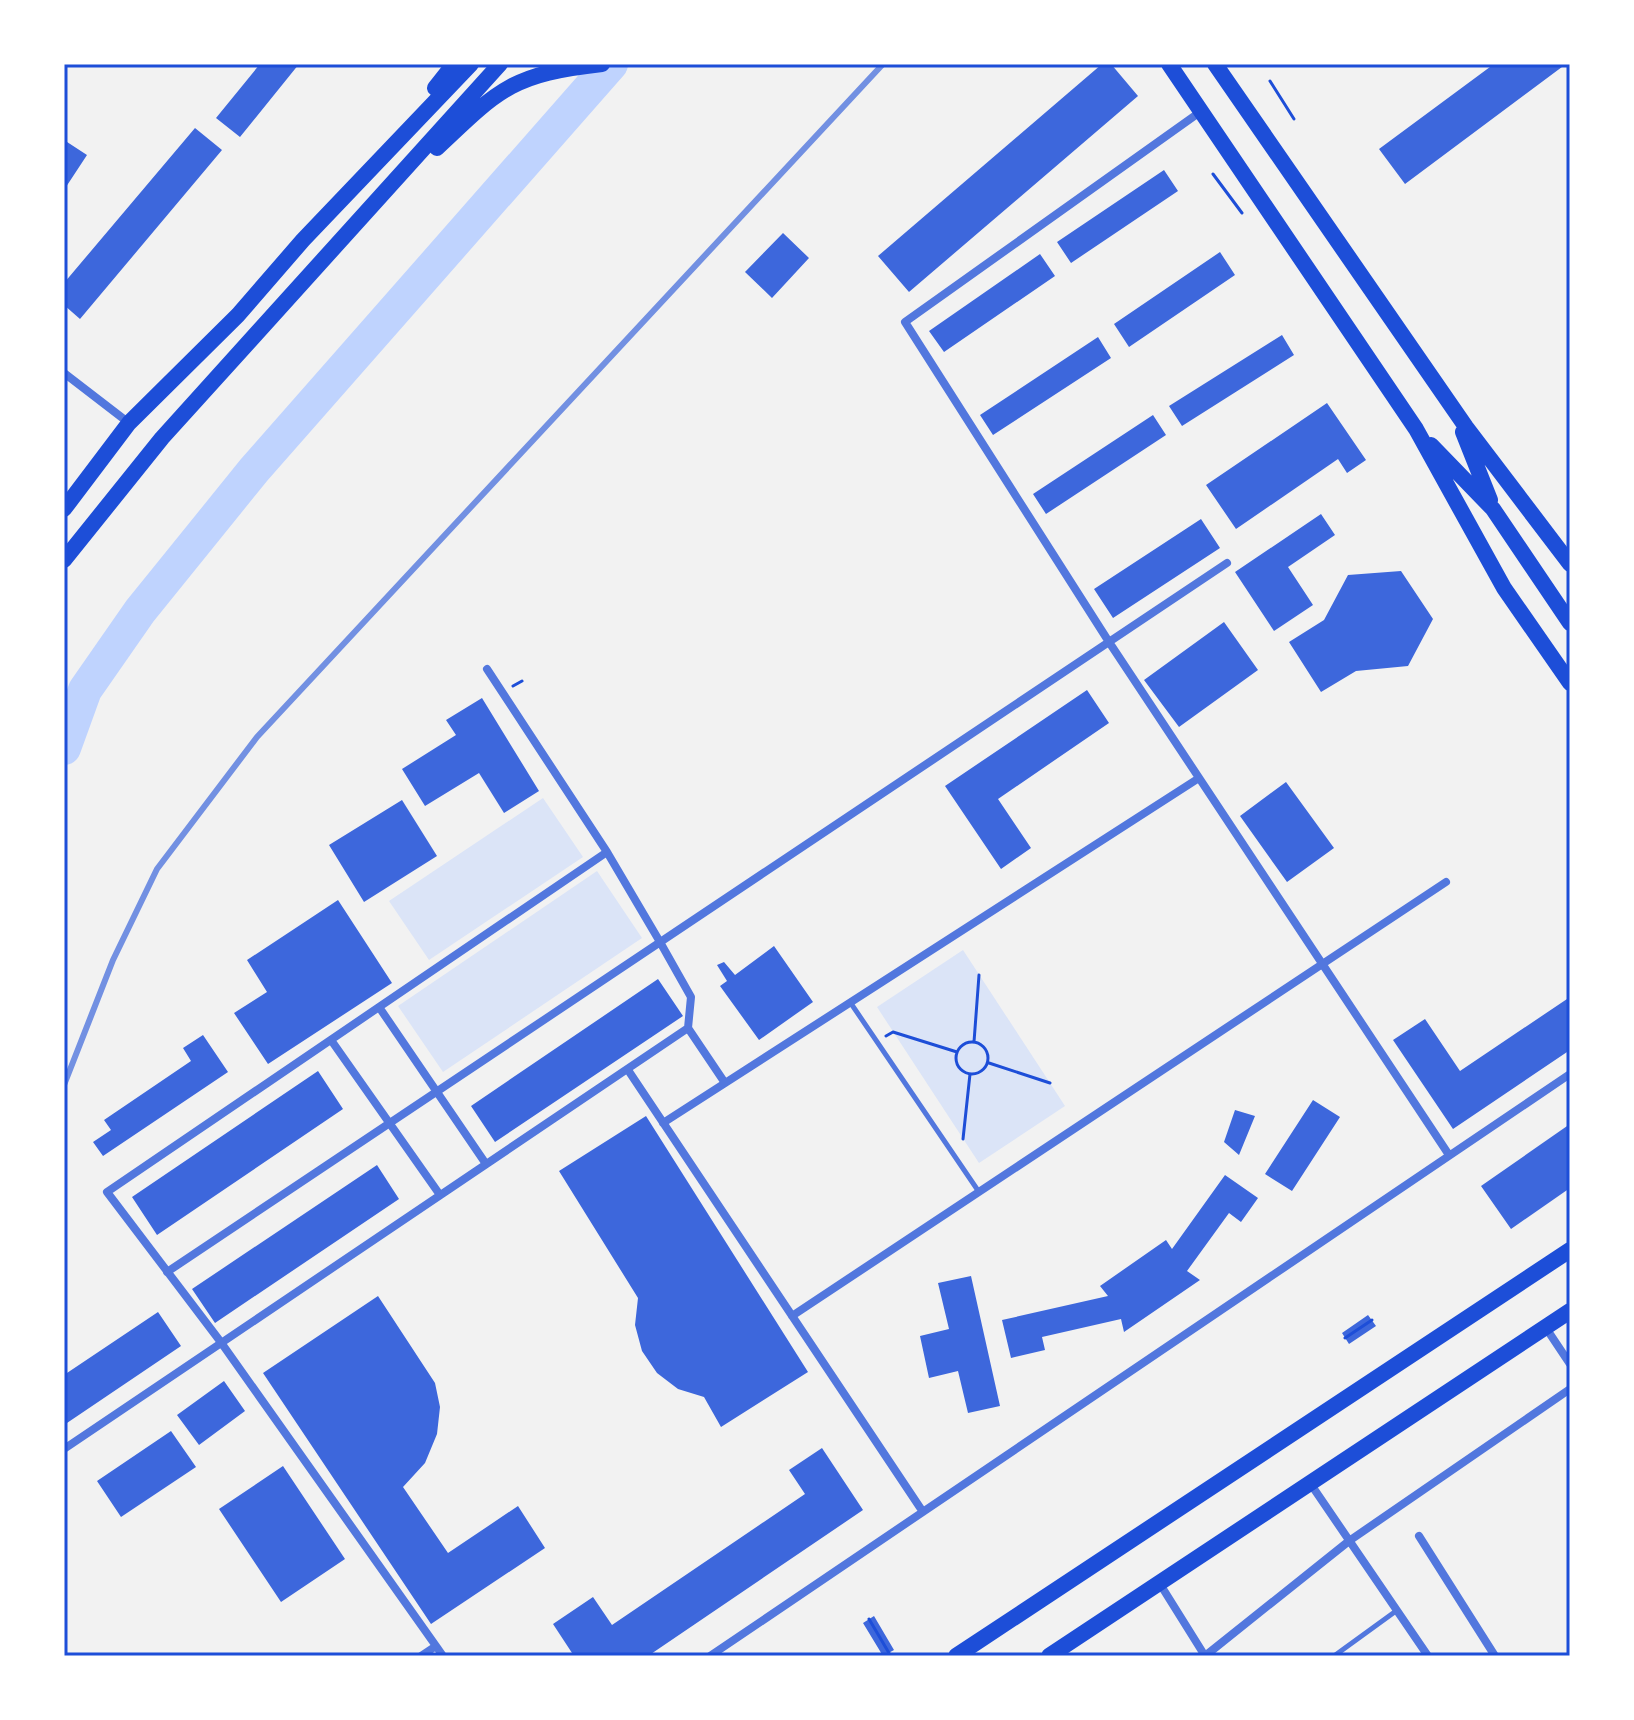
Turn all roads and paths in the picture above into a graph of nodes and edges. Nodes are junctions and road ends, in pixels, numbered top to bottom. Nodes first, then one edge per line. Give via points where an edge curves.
1 (454, 64) edge
2 (471, 64) edge
3 (500, 64) edge
4 (602, 64) edge
5 (1169, 64) edge
6 (1215, 64) edge
7 (1270, 81) dead end
8 (1200, 112) junction
9 (1294, 119) dead end
10 (1213, 174) dead end
11 (1242, 213) dead end
12 (346, 234) junction
13 (303, 240) junction
14 (64, 373) edge
15 (1454, 409) junction
16 (129, 423) junction
17 (1416, 429) junction
18 (64, 509) edge
19 (1493, 509) junction
20 (64, 560) edge
21 (1227, 563) dead end
22 (1570, 564) edge
23 (1570, 623) edge
24 (1109, 642) junction
25 (487, 669) dead end
26 (1570, 683) edge
27 (1199, 778) junction
28 (607, 852) junction
29 (1446, 882) dead end
30 (660, 942) junction
31 (1323, 964) junction
32 (979, 975) dead end
33 (850, 1002) junction
34 (379, 1007) junction
35 (688, 1028) junction
36 (893, 1032) dead end
37 (331, 1040) junction
38 (974, 1042) junction
39 (957, 1052) junction
40 (988, 1062) junction
41 (628, 1070) junction
42 (970, 1074) junction
43 (1570, 1074) edge
44 (725, 1083) junction
45 (1050, 1083) dead end
46 (435, 1092) junction
47 (663, 1123) junction
48 (388, 1124) junction
49 (963, 1139) dead end
50 (1449, 1155) junction
51 (486, 1164) junction
52 (979, 1192) junction
53 (440, 1195) junction
54 (1570, 1250) edge
55 (167, 1272) junction
56 (1570, 1311) edge
57 (792, 1316) junction
58 (1372, 1320) dead end
59 (1546, 1328) junction
60 (1345, 1338) dead end
61 (220, 1341) junction
62 (1570, 1364) edge
63 (1570, 1389) edge
64 (64, 1449) edge
65 (1310, 1483) junction
66 (923, 1512) junction
67 (1419, 1536) dead end
68 (1349, 1541) junction
69 (1160, 1584) junction
70 (1397, 1610) junction
71 (869, 1619) dead end
72 (436, 1646) junction
73 (889, 1653) dead end
74 (421, 1656) edge
75 (443, 1656) edge
76 (710, 1656) edge
77 (956, 1656) edge
78 (1049, 1656) edge
79 (1205, 1656) edge
80 (1334, 1656) edge
81 (1428, 1656) edge
82 (1495, 1656) edge

1 - 13 main road
2 - 13 main road
3 - 12 main road
4 - 12 main road via 550,70 513,83 484,103
5 - 8 main road
6 - 15 main road
7 - 9 path
8 - 17 main road
8 - 24 street via 905,322
10 - 11 path
12 - 20 main road via 162,438
13 - 16 main road via 238,315
14 - 16 street
15 - 19 main road
15 - 22 main road
16 - 18 main road
17 - 19 main road
17 - 26 main road via 1504,588
19 - 23 main road
21 - 24 street
24 - 27 street
24 - 30 street
25 - 28 street
27 - 31 street
27 - 33 street
28 - 30 street
28 - 34 street
29 - 31 street
30 - 35 street via 691,997
30 - 46 street
31 - 50 street
31 - 52 street
32 - 38 path
33 - 44 street
33 - 52 lane
34 - 37 street
34 - 46 street
35 - 41 street
35 - 44 street
36 - 39 path
37 - 48 street
37 - 55 street via 107,1192
38 - 39 path
38 - 40 path via 987,1050
39 - 42 path via 959,1067
40 - 42 path via 979,1073
40 - 45 path
41 - 47 street
41 - 51 street
42 - 49 path
43 - 50 street
44 - 47 street
46 - 48 street
46 - 51 street
47 - 57 street
48 - 53 street
48 - 55 street
50 - 66 street
51 - 53 street
52 - 57 street
53 - 61 street
54 - 77 main road
55 - 61 street
56 - 59 main road
57 - 66 street
58 - 60 path
59 - 62 street
59 - 65 main road
61 - 64 street
61 - 72 street
63 - 68 street
65 - 68 street
65 - 69 main road
66 - 76 street
67 - 82 street
68 - 70 street
68 - 79 street
69 - 78 main road
69 - 79 street
70 - 80 lane
70 - 81 street
71 - 73 path
72 - 74 street
72 - 75 street

